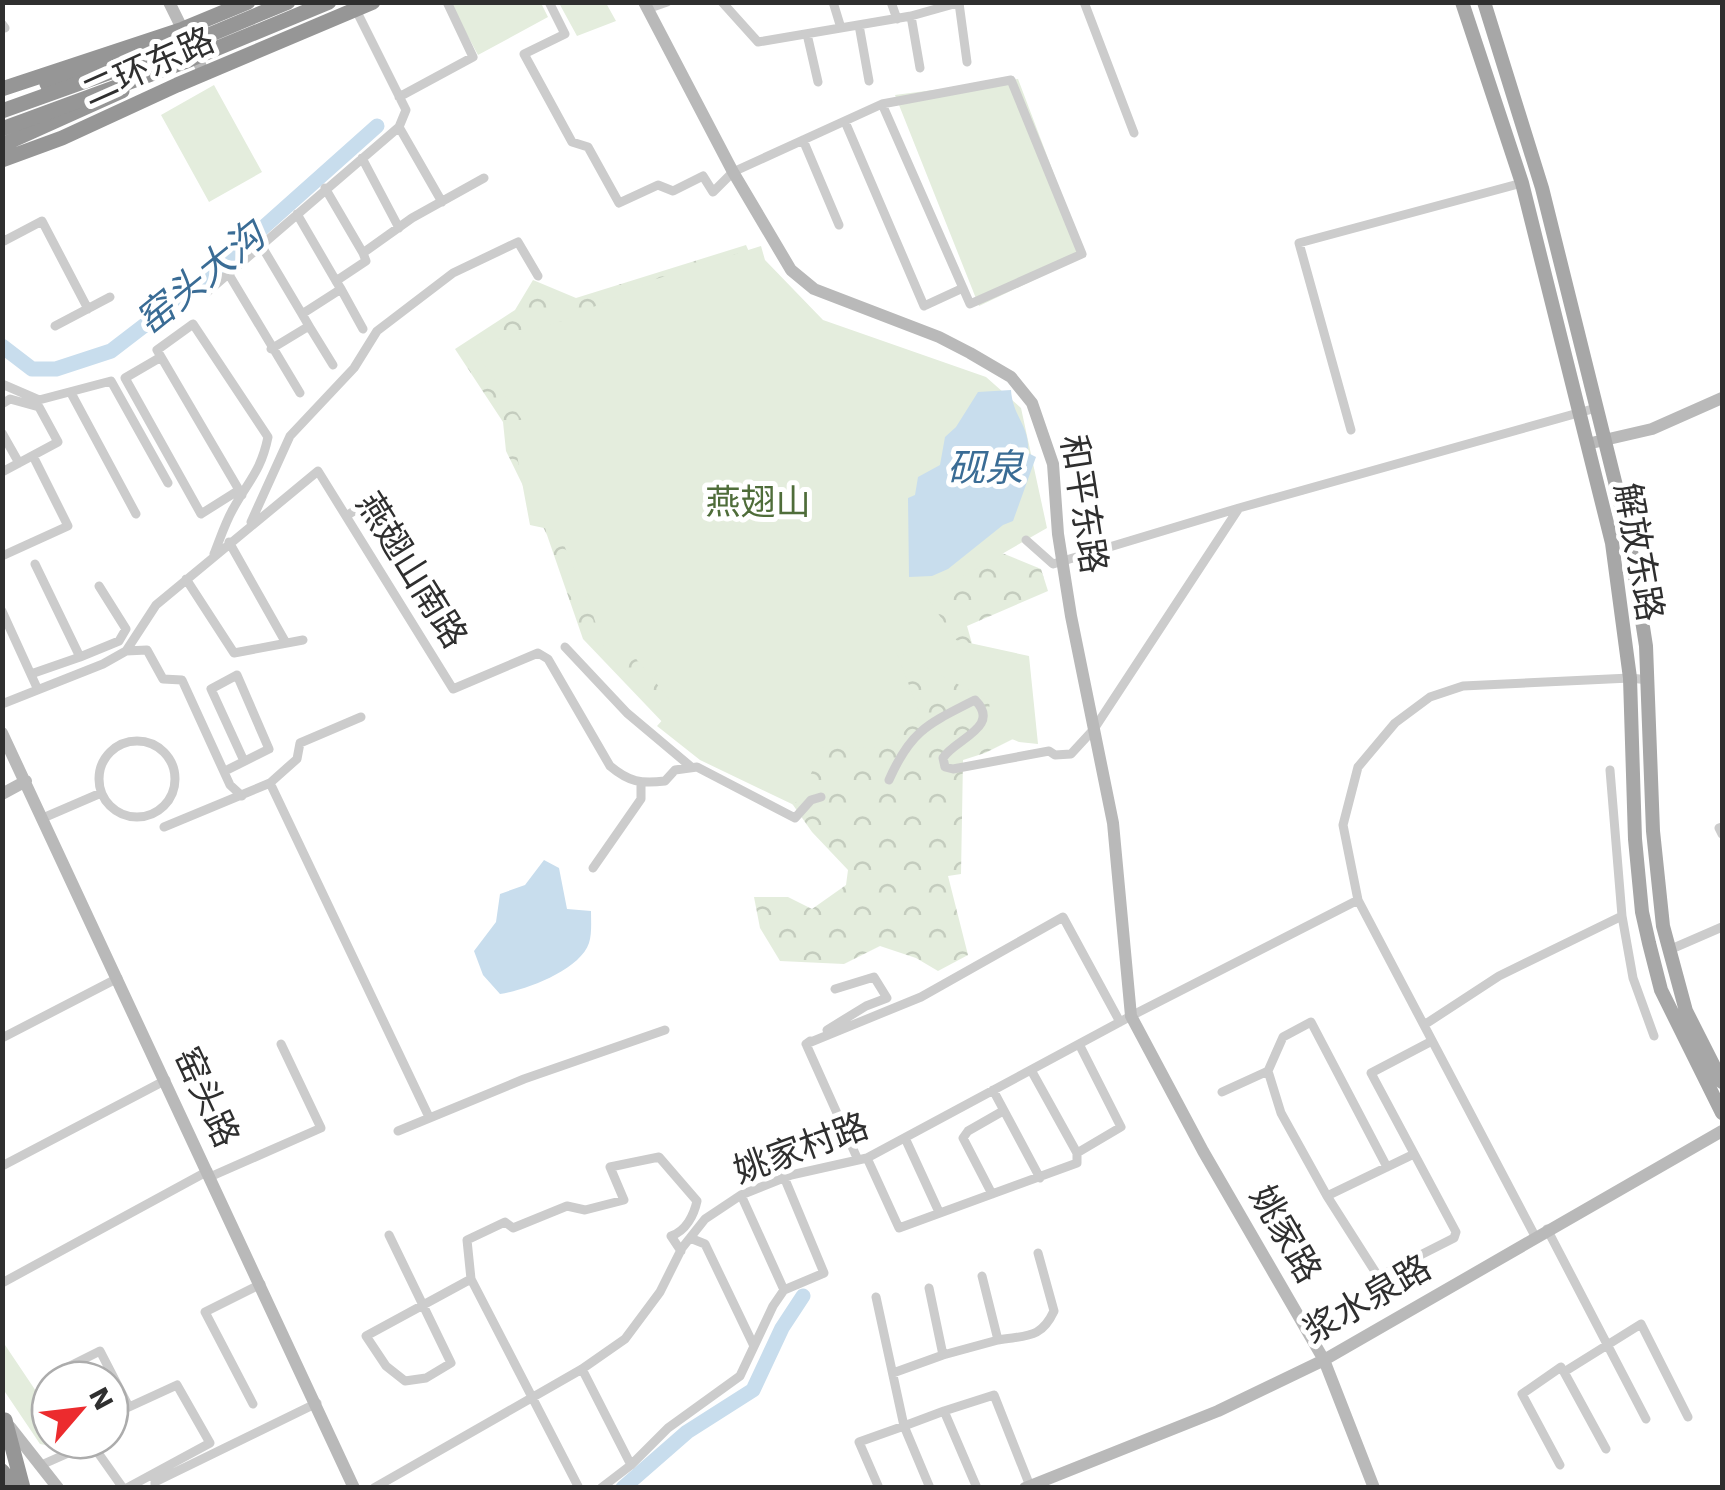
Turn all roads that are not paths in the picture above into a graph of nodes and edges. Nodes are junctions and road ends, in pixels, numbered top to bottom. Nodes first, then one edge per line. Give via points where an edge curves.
1 (169, 2) edge
2 (248, 2) edge
3 (288, 2) edge
4 (329, 2) edge
5 (374, 2) edge
6 (446, 2) edge
7 (549, 2) edge
8 (667, 2) edge
9 (722, 2) edge
10 (833, 2) edge
11 (892, 2) edge
12 (1084, 2) edge
13 (1462, 2) edge
14 (1484, 2) edge
15 (960, 3) edge
16 (646, 6) edge
17 (356, 10) junction
18 (910, 16) junction
19 (898, 19) junction
20 (858, 26) junction
21 (841, 28) junction
22 (183, 30) junction
23 (807, 34) junction
24 (181, 55) junction
25 (967, 62) dead end
26 (920, 68) dead end
27 (204, 73) junction
28 (869, 80) dead end
29 (818, 82) dead end
30 (2, 92) edge
31 (400, 97) junction
32 (882, 104) junction
33 (2, 112) edge
34 (846, 124) dead end
35 (400, 127) junction
36 (2, 130) edge
37 (1134, 133) dead end
38 (803, 140) junction
39 (2, 145) edge
40 (362, 158) junction
41 (2, 160) edge
42 (733, 172) junction
43 (484, 178) dead end
44 (1522, 183) junction
45 (325, 188) junction
46 (442, 202) junction
47 (297, 214) junction
48 (839, 225) dead end
49 (399, 228) junction
50 (2, 238) edge
51 (260, 245) junction
52 (363, 253) junction
53 (228, 274) junction
54 (538, 276) dead end
55 (338, 285) junction
56 (963, 288) junction
57 (206, 292) dead end
58 (110, 297) dead end
59 (88, 309) junction
60 (302, 314) junction
61 (55, 326) dead end
62 (308, 326) junction
63 (363, 329) dead end
64 (272, 348) junction
65 (161, 357) junction
66 (333, 365) dead end
67 (2, 384) edge
68 (71, 393) junction
69 (300, 393) dead end
70 (1722, 398) edge
71 (2, 404) edge
72 (1596, 408) junction
73 (1580, 412) junction
74 (1351, 430) dead end
75 (2, 432) edge
76 (1604, 440) junction
77 (1587, 444) junction
78 (32, 456) junction
79 (19, 463) junction
80 (2, 472) edge
81 (168, 484) dead end
82 (241, 492) junction
83 (380, 495) dead end
84 (1239, 508) junction
85 (136, 514) dead end
86 (346, 516) junction
87 (250, 524) junction
88 (1026, 540) dead end
89 (229, 542) junction
90 (2, 556) edge
91 (213, 556) junction
92 (1063, 560) junction
93 (35, 564) dead end
94 (186, 579) junction
95 (99, 586) dead end
96 (2, 610) edge
97 (303, 640) dead end
98 (286, 643) junction
99 (565, 647) dead end
100 (126, 651) junction
101 (80, 657) junction
102 (31, 674) junction
103 (1630, 678) junction
104 (1649, 680) junction
105 (38, 690) junction
106 (2, 704) edge
107 (361, 717) dead end
108 (1094, 728) junction
109 (2, 733) edge
110 (244, 762) junction
111 (690, 766) junction
112 (227, 770) dead end
113 (1610, 770) dead end
114 (890, 780) dead end
115 (26, 781) junction
116 (270, 783) junction
117 (641, 783) junction
118 (101, 792) junction
119 (2, 794) edge
120 (242, 796) junction
121 (821, 797) dead end
122 (43, 818) junction
123 (164, 828) dead end
124 (594, 868) dead end
125 (1358, 900) junction
126 (1622, 916) junction
127 (1722, 926) edge
128 (1669, 950) junction
129 (118, 978) junction
130 (836, 988) dead end
131 (1125, 1019) junction
132 (1424, 1025) junction
133 (666, 1030) dead end
134 (1654, 1036) dead end
135 (2, 1038) edge
136 (1432, 1041) junction
137 (281, 1044) dead end
138 (806, 1044) junction
139 (1079, 1044) junction
140 (1031, 1070) junction
141 (1268, 1071) junction
142 (166, 1080) junction
143 (1722, 1082) edge
144 (993, 1090) junction
145 (1222, 1092) dead end
146 (1003, 1110) junction
147 (1722, 1113) edge
148 (429, 1117) junction
149 (1722, 1131) edge
150 (398, 1132) dead end
151 (905, 1138) junction
152 (1077, 1153) junction
153 (1414, 1154) junction
154 (863, 1159) junction
155 (2, 1166) edge
156 (1387, 1167) junction
157 (210, 1173) junction
158 (784, 1178) junction
159 (1040, 1178) junction
160 (992, 1194) junction
161 (741, 1195) junction
162 (1327, 1196) junction
163 (939, 1212) junction
164 (1541, 1233) junction
165 (389, 1235) dead end
166 (690, 1238) junction
167 (681, 1251) junction
168 (1038, 1253) dead end
169 (982, 1276) dead end
170 (471, 1279) junction
171 (2, 1283) edge
172 (260, 1284) junction
173 (929, 1288) dead end
174 (784, 1290) junction
175 (876, 1297) dead end
176 (424, 1305) junction
177 (998, 1340) junction
178 (754, 1346) junction
179 (1608, 1346) junction
180 (943, 1355) junction
181 (82, 1360) edge
182 (105, 1360) edge
183 (1324, 1360) junction
184 (1561, 1367) dead end
185 (582, 1369) junction
186 (892, 1373) junction
187 (534, 1396) junction
188 (316, 1403) junction
189 (252, 1404) dead end
190 (130, 1407) edge
191 (944, 1411) junction
192 (1688, 1417) dead end
193 (4, 1418) edge
194 (1646, 1419) dead end
195 (904, 1426) junction
196 (1606, 1449) dead end
197 (52, 1460) edge
198 (104, 1460) edge
199 (631, 1465) junction
200 (1560, 1465) dead end
201 (39, 1466) junction
202 (2, 1471) edge
203 (1028, 1486) edge
204 (16, 1488) edge
205 (23, 1488) edge
206 (58, 1488) edge
207 (125, 1488) edge
208 (155, 1488) edge
209 (354, 1488) edge
210 (374, 1488) edge
211 (579, 1488) edge
212 (601, 1488) edge
213 (879, 1488) edge
214 (930, 1488) edge
215 (976, 1488) edge
216 (1374, 1488) edge

1 - 22 main road
2 - 22 highway, 二环东路
3 - 24 highway, bridge
4 - 24 highway, bridge
5 - 17 highway, 二环东路
6 - 31 street via 473,58
7 - 42 street via 566,34 524,54 572,142 588,147 619,203 658,185 673,191 702,176 712,192
8 - 16 street
9 - 23 street via 758,42
10 - 21 street
11 - 19 street
12 - 37 street
13 - 44 main road, 解放东路
14 - 72 main road, 解放东路 via 1542,188
15 - 18 street
15 - 25 street
16 - 42 main road, 和平东路
17 - 27 highway, 二环东路
17 - 31 street
18 - 19 street
18 - 26 street
19 - 20 street
20 - 21 street
20 - 28 street
21 - 23 street
22 - 27 main road
22 - 30 highway, 二环东路
23 - 29 street
24 - 30 highway, bridge
24 - 33 highway, bridge
24 - 36 highway, bridge
24 - 39 highway, bridge
27 - 41 highway, 二环东路
31 - 35 street via 406,110
32 - 38 street
32 - 56 street
32 - 56 street via 1011,80 1082,254 970,304
34 - 56 street via 924,306
35 - 40 street
35 - 46 street
38 - 42 street
38 - 48 street
40 - 45 street
40 - 49 street
42 - 92 main road, 和平东路 via 790,270 814,289 940,337 1011,377 1044,432
43 - 46 street
44 - 73 main road, 解放东路
44 - 74 street via 1299,242
45 - 47 street
45 - 52 street
46 - 49 street
47 - 51 street
47 - 55 street
49 - 52 street
50 - 59 street via 42,222
51 - 53 street
51 - 60 street
52 - 55 street via 366,261
53 - 57 street
53 - 64 street
54 - 87 street via 518,242 453,273 377,331 354,368 290,436
55 - 60 street
55 - 63 street
58 - 59 street
59 - 61 street
60 - 62 street
62 - 64 street
62 - 66 street
64 - 69 street
65 - 82 street
65 - 82 street via 125,378 201,514
65 - 82 street via 156,350 193,324 268,436 263,463
67 - 68 street via 39,400
68 - 81 street via 111,381
68 - 85 street
70 - 76 main road
71 - 78 street via 10,399 39,408 58,442
72 - 73 street
72 - 76 main road, 解放东路
73 - 77 main road, 解放东路
73 - 84 street
75 - 79 street
76 - 77 main road
76 - 104 main road, 解放东路 via 1630,538
77 - 103 main road, 解放东路 via 1612,543
78 - 79 street
78 - 90 street via 68,526
79 - 80 street
82 - 91 street
83 - 86 street
84 - 92 street
84 - 108 street
86 - 87 street, 燕翅山南路 via 318,471
86 - 117 street, 燕翅山南路 via 453,689 538,653 548,659 610,766
87 - 89 street, 燕翅山南路
88 - 92 street via 1053,564
89 - 91 street, 燕翅山南路
89 - 98 street
91 - 94 street, 燕翅山南路
92 - 108 main road, 和平东路
93 - 101 street
94 - 98 street via 234,653
94 - 100 street, 燕翅山南路 via 156,605
95 - 101 street via 126,629 119,641
96 - 102 street
97 - 98 street
99 - 111 street via 627,713
100 - 105 street
100 - 120 street via 147,650 163,679 182,680 230,785
101 - 102 street
102 - 105 street
103 - 104 street
103 - 125 street via 1464,686 1430,697 1395,723 1358,767 1343,826
103 - 147 main road, 解放东路 via 1635,839 1648,943 1661,990
104 - 128 main road, 解放东路 via 1653,831
105 - 106 street
107 - 116 street via 300,744 297,759
108 - 114 street via 1071,754 944,767 948,749 982,725 975,700 931,723 903,749
108 - 131 main road, 和平东路 via 1114,824
109 - 115 main road, 窑头路
110 - 110 street via 269,749 237,675 211,688
110 - 112 street
111 - 117 street via 665,781
111 - 121 street via 795,818
113 - 126 street
115 - 119 main road
115 - 122 main road, 窑头路
116 - 120 street
116 - 148 street
117 - 124 street via 641,799
118 - 118 street via 116,812 152,815 175,787 172,762 142,741 116,746 100,767
118 - 122 street
120 - 123 street
122 - 129 main road, 窑头路
125 - 131 street, 姚家村路
125 - 132 street
126 - 132 street via 1498,976
126 - 134 street via 1633,978
127 - 128 street
128 - 143 main road, 解放东路 via 1686,1011
129 - 135 street
129 - 142 main road, 窑头路
130 - 138 street via 874,977 887,998
131 - 138 street via 1063,917 921,996
131 - 139 street, 姚家村路
131 - 183 main road, 姚家路
132 - 136 street
133 - 148 street
136 - 153 street via 1370,1073
136 - 164 street
137 - 157 street via 321,1128
138 - 154 street
139 - 140 street, 姚家村路
139 - 152 street via 1121,1128
140 - 144 street, 姚家村路
140 - 152 street
141 - 145 street
141 - 156 street via 1283,1037 1312,1022
141 - 162 street via 1281,1114
142 - 155 street
142 - 157 main road, 窑头路
144 - 146 street
144 - 151 street, 姚家村路
146 - 159 street
146 - 160 street via 963,1138
148 - 150 street
149 - 164 main road, 浆水泉路
151 - 154 street, 姚家村路
151 - 163 street
152 - 159 street via 1077,1163
153 - 156 street
153 - 162 street via 1456,1232 1381,1276
154 - 158 street, 姚家村路
154 - 163 street via 898,1228
156 - 162 street
157 - 171 street
157 - 172 main road, 窑头路
158 - 161 street, 姚家村路
158 - 174 street via 824,1274
159 - 160 street
160 - 163 street
161 - 166 street, 姚家村路
161 - 174 street
164 - 179 street
164 - 183 main road, 浆水泉路
165 - 176 street
166 - 167 street, 姚家村路
166 - 178 street via 705,1244
167 - 170 street via 671,1236 694,1215 697,1201 659,1157 610,1167 624,1200 584,1210 567,1206 467,1240
167 - 185 street, 姚家村路 via 625,1339
168 - 177 street via 1054,1311 1037,1334
169 - 177 street
170 - 176 street
170 - 187 street
172 - 188 main road, 窑头路
172 - 189 street via 205,1312
173 - 180 street
174 - 178 street
175 - 186 street
176 - 176 street via 366,1336 405,1380 426,1378 451,1364
177 - 180 street
178 - 199 street via 740,1376 668,1428
179 - 192 street via 1641,1324
179 - 194 street
179 - 196 street via 1564,1372
180 - 186 street
181 - 182 street via 100,1351
183 - 203 main road, 浆水泉路 via 1218,1411
183 - 216 main road, 姚家路
184 - 200 street via 1522,1394
185 - 187 street, 姚家村路
185 - 199 street
186 - 195 street
187 - 210 street, 姚家村路
187 - 211 street
188 - 208 street via 155,1482
188 - 209 main road, 窑头路
190 - 207 street via 177,1385 210,1443
191 - 195 street
191 - 203 street via 994,1395
191 - 215 street
193 - 201 main road
193 - 205 highway
195 - 213 street via 859,1442
195 - 214 street
197 - 201 street
198 - 207 street
199 - 212 street
201 - 206 main road
202 - 204 highway

